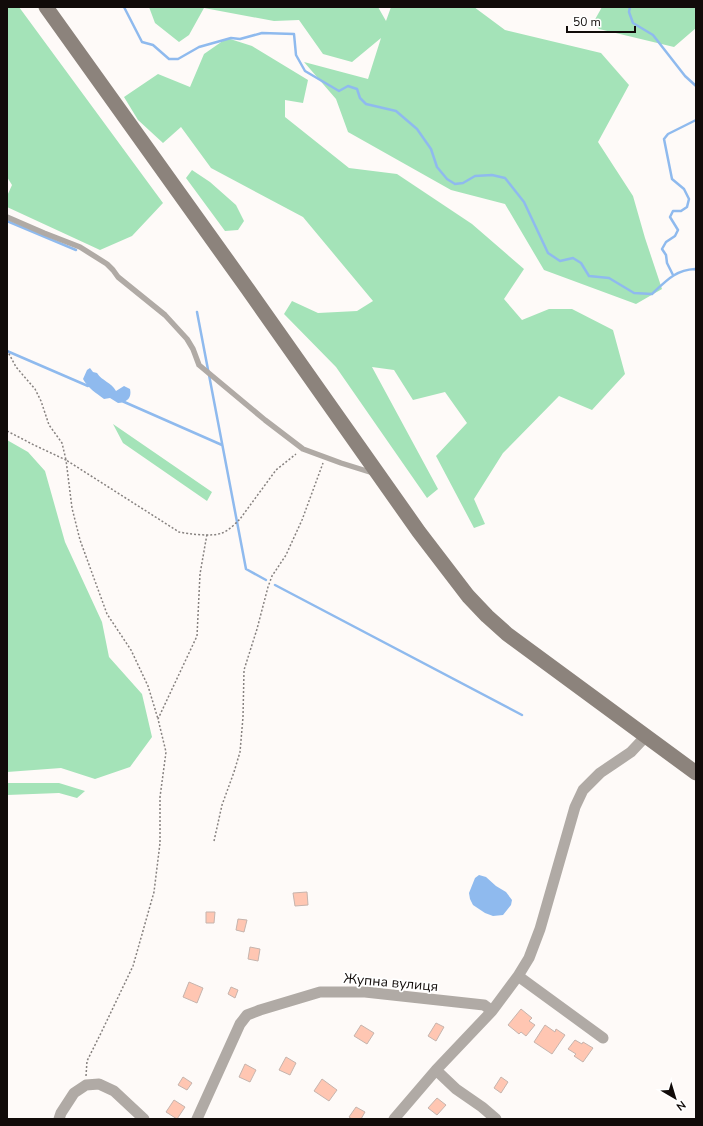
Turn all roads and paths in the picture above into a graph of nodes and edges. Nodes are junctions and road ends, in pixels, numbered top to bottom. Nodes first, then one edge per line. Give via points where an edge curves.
1 (46, 7) edge
2 (7, 217) edge
3 (7, 350) edge
4 (7, 431) edge
5 (303, 449) junction
6 (325, 458) junction
7 (66, 460) junction
8 (377, 474) junction
9 (207, 534) junction
10 (158, 719) junction
11 (646, 736) junction
12 (696, 773) edge
13 (214, 841) dead end
14 (518, 976) junction
15 (488, 1008) junction
16 (603, 1038) dead end
17 (436, 1070) junction
18 (86, 1085) junction
19 (59, 1119) edge
20 (144, 1119) edge
21 (197, 1119) edge
22 (394, 1119) edge
23 (496, 1119) edge

1 - 8 main road
2 - 5 lane via 80,247 107,264 118,277 165,315 187,339 199,365
3 - 7 path via 16,367 35,389 49,424 62,443
4 - 7 path
5 - 6 lane
5 - 9 path via 276,470 234,526 222,533
6 - 8 lane
6 - 13 path via 302,520 268,587 244,670 240,752 222,805
7 - 9 path via 179,532
7 - 10 path via 72,508 80,540 107,614 131,650 148,686
8 - 11 main road via 446,570 487,616 506,634
9 - 10 path via 200,574 197,636
10 - 18 path via 166,752 160,797 160,843 154,892 133,966 87,1061
11 - 12 main road
11 - 14 street via 631,752 595,777 579,798 540,929 529,958
14 - 15 street
14 - 16 street
15 - 17 street
15 - 21 street, Жупна вулиця via 365,992 320,992 260,1010 247,1015 240,1024
17 - 22 street
17 - 23 street via 456,1089
18 - 19 street via 74,1093
18 - 20 street via 99,1084 114,1091

